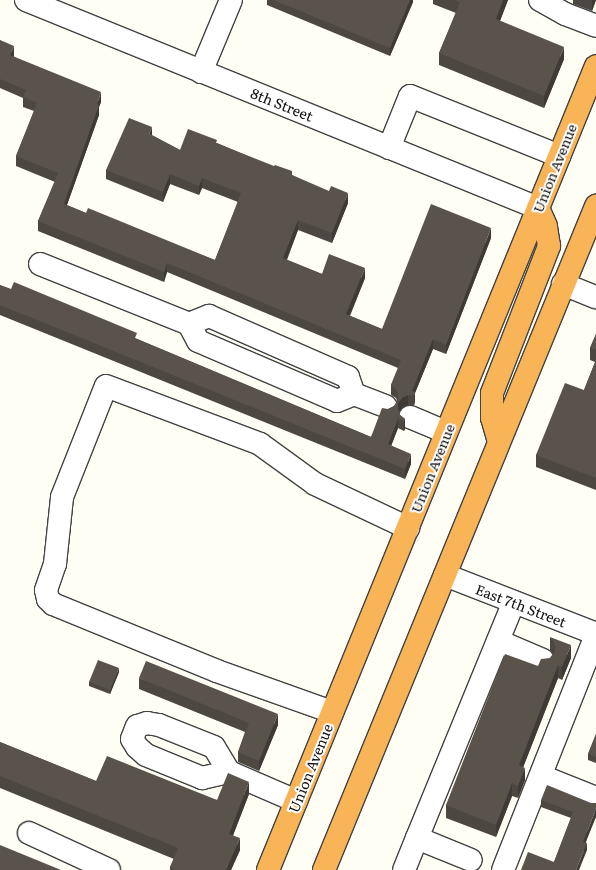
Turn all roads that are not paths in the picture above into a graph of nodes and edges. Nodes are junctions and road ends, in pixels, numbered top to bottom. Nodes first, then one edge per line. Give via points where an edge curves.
1 (26, 0) edge
2 (231, 0) edge
3 (540, 0) edge
4 (596, 26) edge
5 (596, 66) edge
6 (201, 72) junction
7 (389, 148) junction
8 (559, 156) junction
9 (596, 206) edge
10 (538, 208) junction
11 (40, 264) dead end
12 (563, 284) junction
13 (596, 297) edge
14 (386, 406) dead end
15 (410, 417) dead end
16 (446, 432) junction
17 (499, 442) junction
18 (408, 528) junction
19 (445, 575) junction
20 (514, 602) junction
21 (596, 635) edge
22 (498, 641) junction
23 (543, 660) edge
24 (332, 712) junction
25 (229, 772) edge
26 (541, 776) junction
27 (596, 798) edge
28 (296, 801) junction
29 (30, 833) dead end
30 (417, 838) junction
31 (471, 860) dead end
32 (110, 870) edge
33 (268, 870) edge
34 (324, 870) edge
35 (404, 870) edge
36 (503, 870) edge

1 - 6 street, 8th Street
2 - 6 street
3 - 4 street via 565,14
5 - 8 highway, Union Avenue
6 - 7 street, 8th Street
7 - 8 street via 410,96
7 - 10 street, 8th Street
8 - 10 highway, Union Avenue
9 - 12 highway
10 - 16 highway, Union Avenue
10 - 17 highway via 546,226 549,246 492,393 492,418
11 - 14 street via 189,324 209,316 348,377 354,394
12 - 13 street
12 - 17 highway
15 - 16 street
16 - 18 highway, Union Avenue
17 - 19 highway
18 - 24 highway, Union Avenue
18 - 24 street via 316,484 260,444 106,386 62,497 56,564 46,590 48,599 53,604 217,671
19 - 20 street, East 7th Street
19 - 34 highway
20 - 21 street, East 7th Street
20 - 22 street
21 - 26 street
22 - 23 street
22 - 30 street
24 - 28 highway, Union Avenue
25 - 28 street
26 - 27 street
26 - 36 street
28 - 33 highway, Union Avenue
29 - 32 street
30 - 31 street
30 - 35 street

